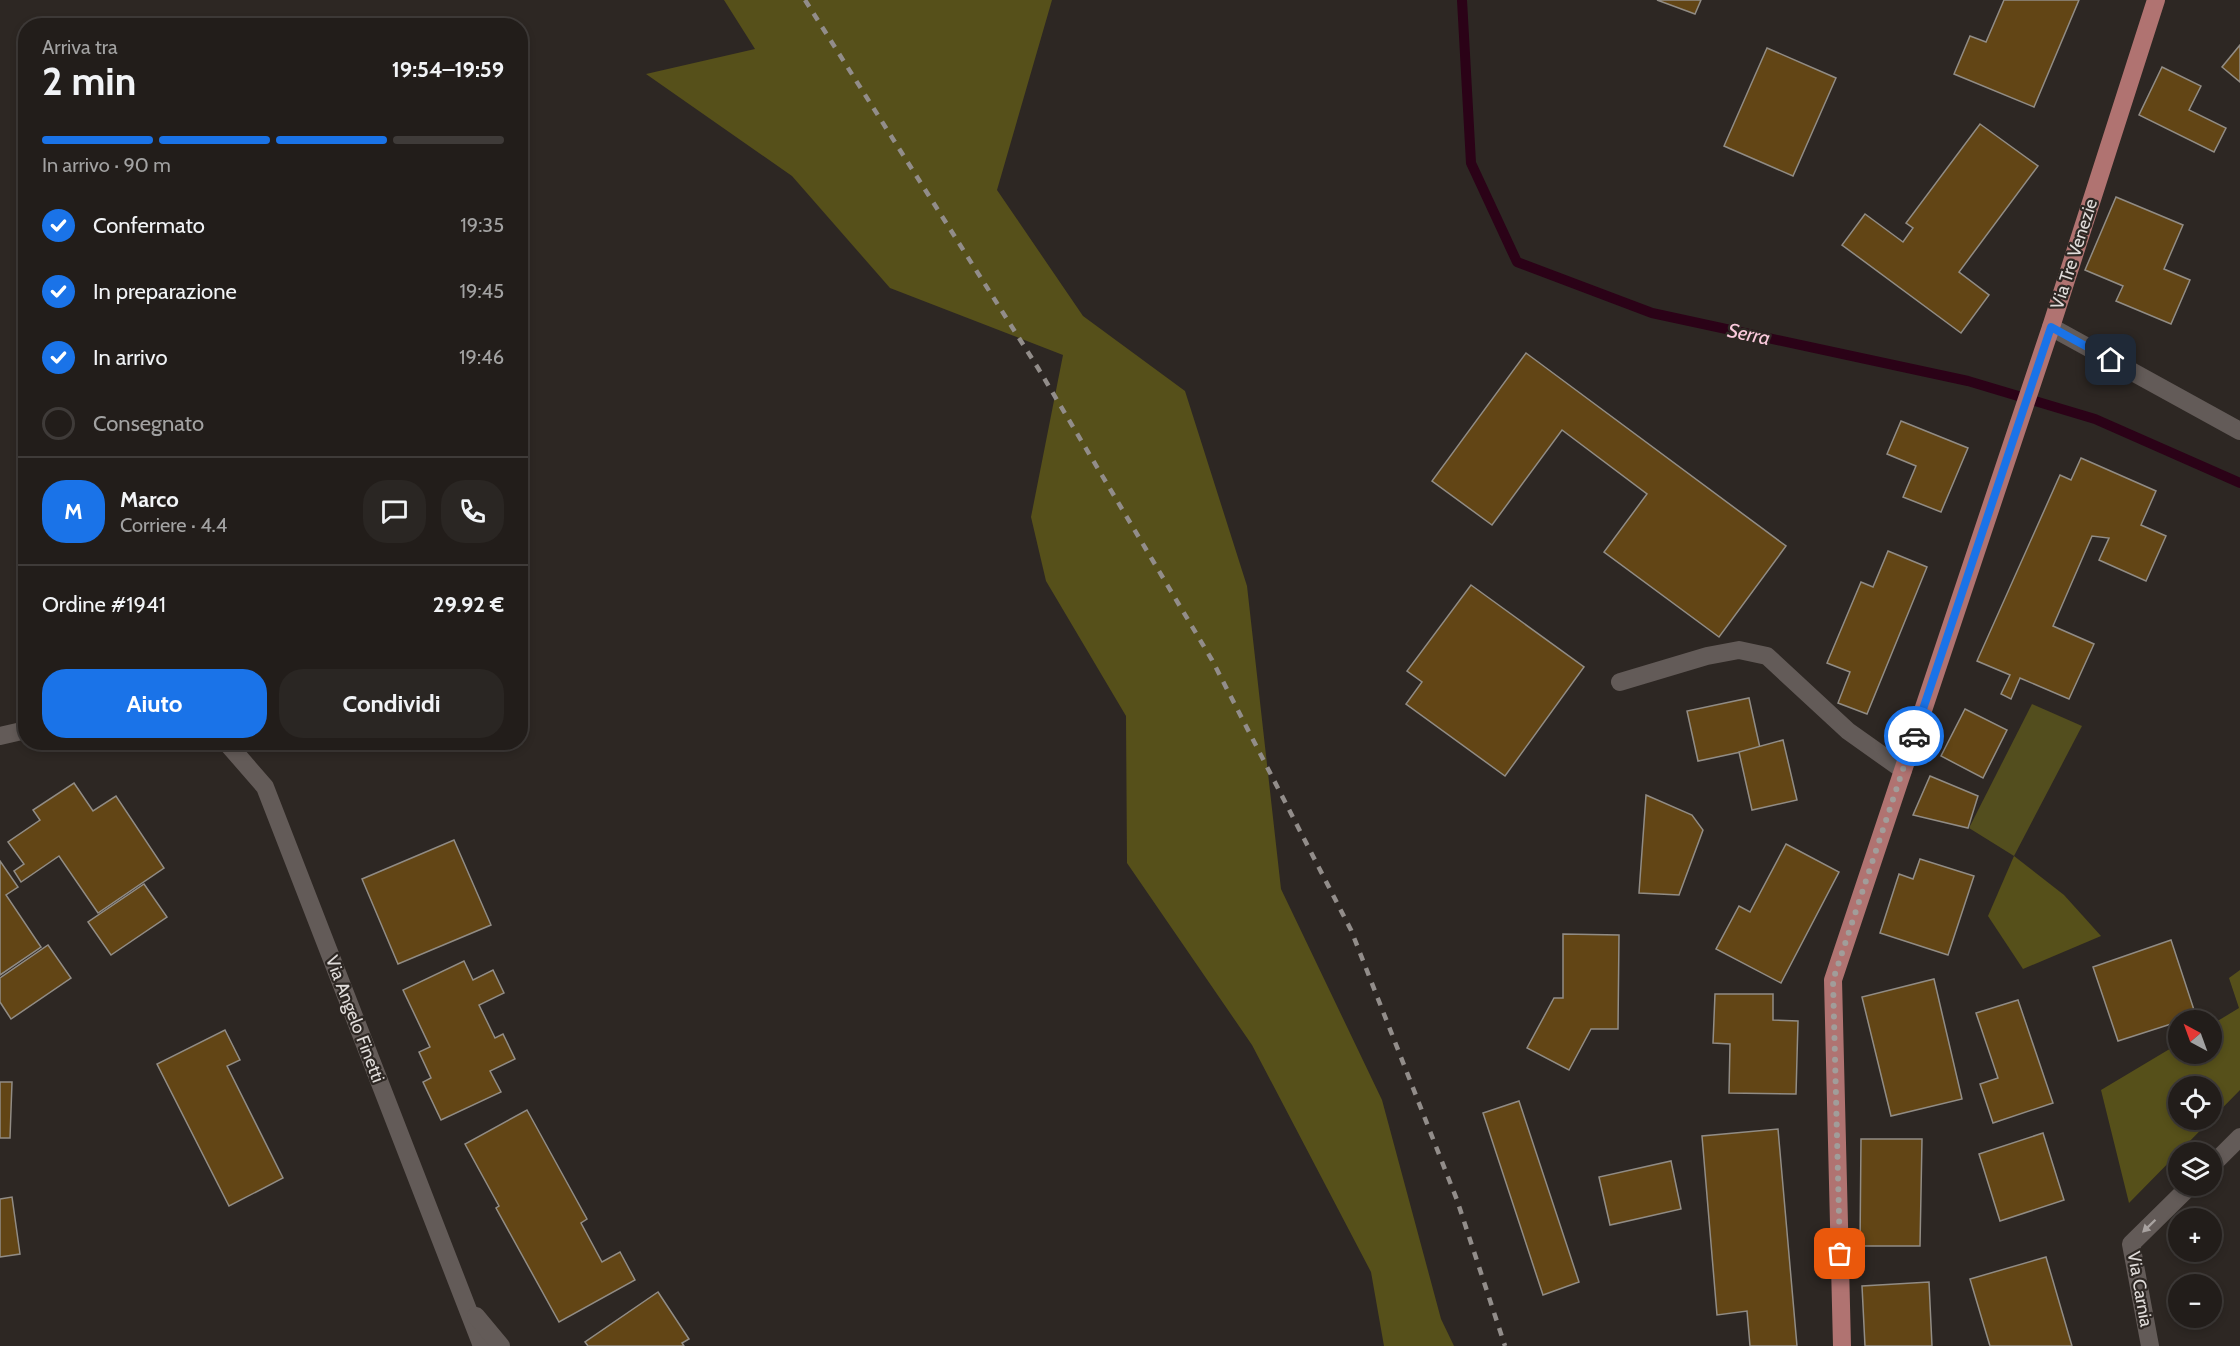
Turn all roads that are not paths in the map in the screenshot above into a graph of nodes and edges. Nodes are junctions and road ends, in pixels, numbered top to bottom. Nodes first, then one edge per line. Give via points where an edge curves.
1 (2156, 0) edge
2 (2051, 327) junction
3 (2240, 431) edge
4 (1620, 682) dead end
5 (18, 731) edge
6 (0, 736) edge
7 (233, 750) edge
8 (1903, 770) junction
9 (2240, 1137) edge
10 (2222, 1155) edge
11 (2180, 1196) edge
12 (467, 1306) junction
13 (482, 1346) edge
14 (501, 1346) edge
15 (1842, 1346) edge
16 (2150, 1346) edge

1 - 2 main road, Via Tre Venezie
2 - 3 street
2 - 8 main road, Via Tre Venezie
4 - 8 street via 1739,650 1767,656 1848,731
5 - 6 street
7 - 12 street, Via Angelo Finetti via 265,787
8 - 15 main road, Via Tre Venezie via 1833,980
9 - 10 street
11 -> 16 street, Via Carnia via 2131,1244
12 - 13 street, Via Angelo Finetti
12 - 14 street, Via Angelo Finetti

